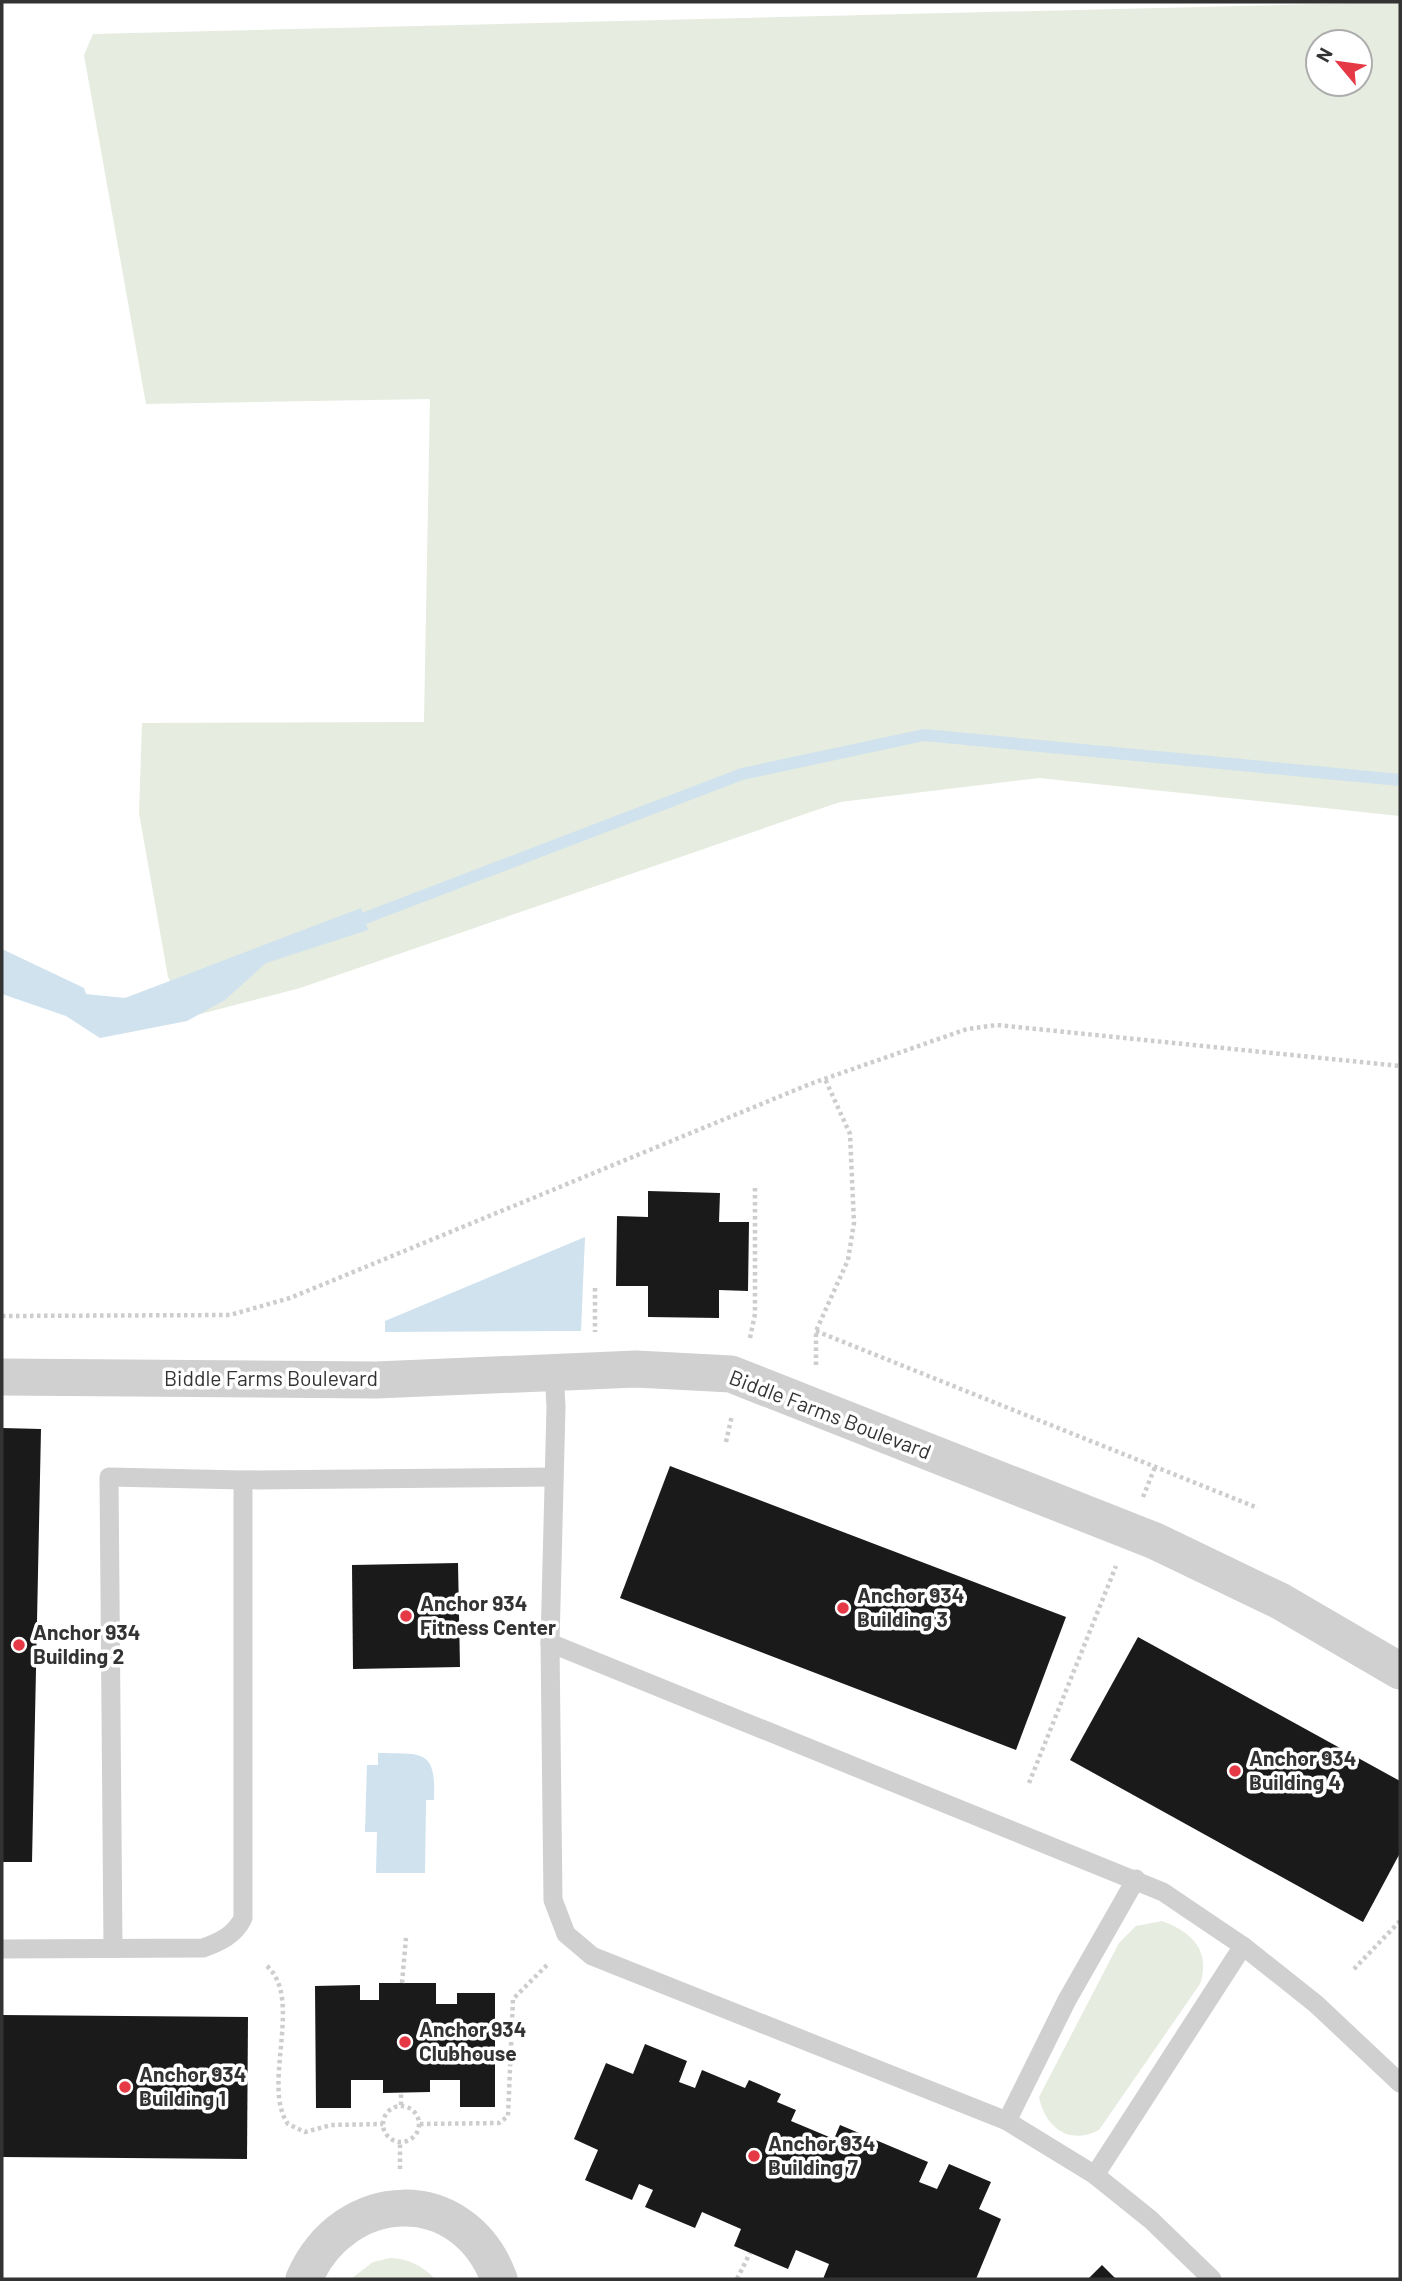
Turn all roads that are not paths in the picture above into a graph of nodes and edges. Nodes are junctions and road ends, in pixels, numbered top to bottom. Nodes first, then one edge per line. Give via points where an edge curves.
1 (554, 1370) junction
2 (2, 1377) edge
3 (553, 1478) junction
4 (243, 1480) junction
5 (550, 1643) junction
6 (1400, 1671) edge
7 (1136, 1879) junction
8 (1243, 1947) junction
9 (113, 1948) junction
10 (2, 1949) edge
11 (1400, 2083) edge
12 (1007, 2121) junction
13 (1095, 2175) junction
14 (307, 2272) edge
15 (499, 2273) edge
16 (276, 2279) edge
17 (1212, 2279) edge

1 - 2 street, Biddle Farms Boulevard via 376,1380
1 - 3 lane
1 - 6 street, Biddle Farms Boulevard via 731,1374 1155,1541 1280,1601
3 - 4 lane
3 - 5 lane
4 - 9 lane via 243,1917 233,1933 203,1948
4 - 9 lane via 109,1477
5 - 7 lane
5 - 12 lane via 553,1900 566,1934 592,1956
7 - 8 lane via 1163,1892
7 - 12 lane via 1067,2000
8 - 11 lane via 1316,2004
8 - 13 lane
9 - 10 lane
12 - 13 lane
13 - 17 lane via 1151,2220
14 - 15 street via 316,2253 340,2228 371,2212 405,2208 439,2215 470,2233
14 - 16 street

